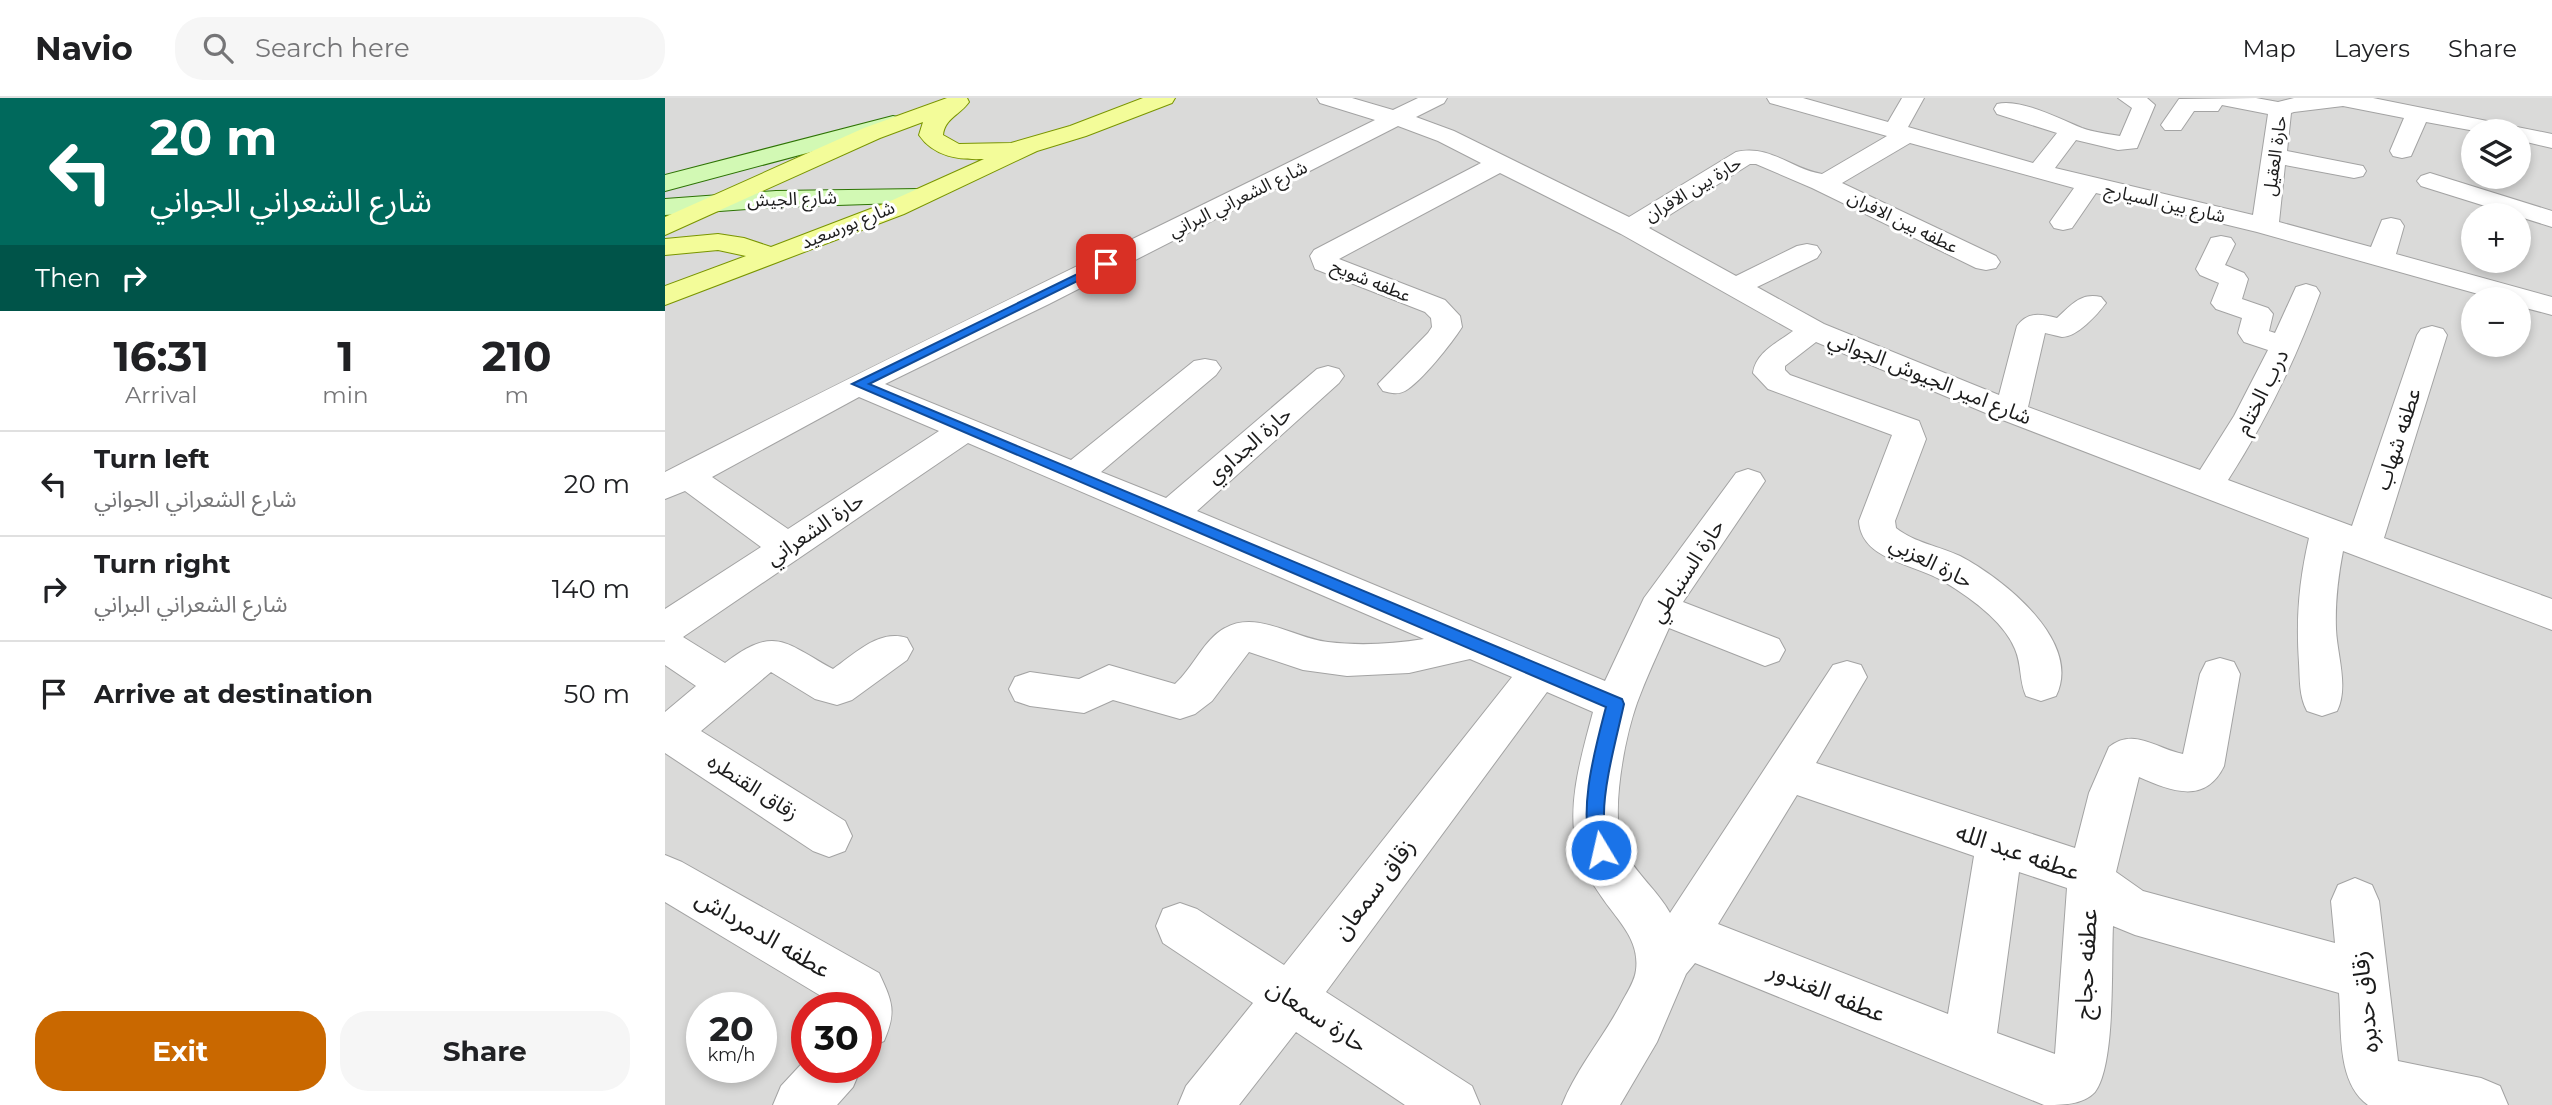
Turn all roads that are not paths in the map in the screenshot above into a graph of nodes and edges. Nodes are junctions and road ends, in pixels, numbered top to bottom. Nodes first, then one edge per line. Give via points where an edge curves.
1 (1164, 98) edge
2 (1328, 98) edge
3 (1436, 98) edge
4 (1778, 98) edge
5 (1913, 98) edge
6 (2129, 98) edge
7 (2212, 98) edge
8 (2218, 98) edge
9 (2476, 98) edge
10 (964, 100) edge
11 (2338, 104) edge
12 (2005, 109) dead end
13 (2280, 109) junction
14 (1399, 119) junction
15 (2474, 119) edge
16 (902, 121) junction
17 (2173, 125) dead end
18 (1901, 133) junction
19 (2073, 133) junction
20 (2461, 134) edge
21 (2531, 136) edge
22 (2552, 141) edge
23 (1028, 147) junction
24 (2531, 155) edge
25 (2274, 156) junction
26 (2552, 159) edge
27 (1500, 163) junction
28 (2354, 171) dead end
29 (2039, 172) junction
30 (2430, 181) dead end
31 (1820, 182) junction
32 (665, 183) edge
33 (2088, 185) junction
34 (920, 197) junction
35 (720, 202) junction
36 (665, 207) edge
37 (2552, 219) edge
38 (2063, 222) dead end
39 (2265, 226) junction
40 (2391, 226) dead end
41 (665, 227) edge
42 (1630, 228) junction
43 (2221, 244) dead end
44 (665, 247) edge
45 (1807, 251) dead end
46 (769, 257) junction
47 (2381, 258) junction
48 (1986, 262) dead end
49 (1735, 287) junction
50 (2306, 293) dead end
51 (665, 296) edge
52 (2091, 303) dead end
53 (2552, 306) edge
54 (1813, 330) junction
55 (2432, 335) dead end
56 (2286, 346) junction
57 (1205, 368) dead end
58 (1328, 376) dead end
59 (859, 384) junction
60 (1394, 384) dead end
61 (2011, 412) junction
62 (965, 429) junction
63 (1075, 475) junction
64 (676, 481) edge
65 (1748, 481) dead end
66 (2208, 485) junction
67 (1171, 514) junction
68 (2346, 536) junction
69 (788, 548) junction
70 (1658, 608) junction
71 (2552, 615) edge
72 (665, 629) edge
73 (1472, 643) junction
74 (665, 645) edge
75 (893, 649) dead end
76 (1765, 650) dead end
77 (1539, 672) junction
78 (2220, 674) dead end
79 (1847, 677) dead end
80 (2041, 684) dead end
81 (723, 686) junction
82 (1030, 689) dead end
83 (2322, 699) dead end
84 (1616, 704) junction
85 (1788, 773) junction
86 (829, 836) dead end
87 (1999, 845) junction
88 (665, 877) edge
89 (2091, 877) junction
90 (2355, 901) dead end
91 (1180, 926) dead end
92 (1673, 953) junction
93 (2361, 975) junction
94 (840, 992) edge
95 (1290, 999) junction
96 (1969, 1049) junction
97 (2081, 1059) joint
98 (820, 1083) edge
99 (800, 1105) edge
100 (1205, 1105) edge
101 (1453, 1105) edge
102 (1589, 1105) edge
103 (2481, 1105) edge

1 - 23 main road
2 - 14 street, شارع امير الجيوش الجواني
3 - 14 street, شارع الشعراني البراني
4 - 18 street, شارع بين السيارج
5 - 18 street
6 - 19 street via 2144,103 2129,144
7 - 17 street via 2210,106 2187,104
8 - 13 street
9 - 15 street
10 - 16 main road
10 - 23 main road via 931,124 929,131 937,144 975,153
11 - 13 street, حارة العقيل
11 - 20 street, حارة العقيل via 2410,132
12 - 19 street
13 - 25 street, حارة العقيل
14 - 27 street, شارع امير الجيوش الجواني
14 - 59 street, شارع الشعراني البراني
16 - 32 main road, شارع الجيش
16 - 35 main road
18 - 29 street, شارع بين السيارج
18 - 31 street
19 - 29 street
21 - 22 street
23 - 34 main road, شارع بورسعيد
24 - 26 street
25 - 28 street
25 - 39 street, حارة العقيل
27 - 42 street, شارع امير الجيوش الجواني
27 - 60 street, عطفه شويح via 1324,256 1325,263 1435,306 1445,316 1447,327 1439,339
29 - 33 street, شارع بين السيارج
30 - 37 street
31 - 42 street, حارة بين الافران via 1763,159 1745,157
31 - 48 street, عطفه بين الافران
33 - 38 street
33 - 39 street, شارع بين السيارج
34 - 35 main road, شارع الجيش
34 - 46 main road, شارع بورسعيد
35 - 36 main road, شارع الجيش
35 - 41 main road
39 - 47 street, شارع بين السيارج
40 - 47 street
42 - 49 street, شارع امير الجيوش الجواني
43 - 56 street via 2210,267 2234,279 2226,303 2258,314 2255,337
44 - 46 main road via 723,242 756,249
45 - 49 street
46 - 51 main road, شارع بورسعيد
47 - 53 street, شارع بين السيارج
49 - 54 street, شارع امير الجيوش الجواني
50 - 56 street, درب الختام
52 - 61 street via 2063,328 2039,322 2032,326
54 - 61 street, شارع امير الجيوش الجواني
54 - 80 street, حارة العزبي via 1770,363 1769,373 1779,382 1907,429 1909,439 1877,530 1895,545 1972,581 2005,608 2031,639 2040,662
55 - 68 street, عطفه شهاب
56 - 66 street, درب الختام via 2236,443
57 - 63 street
58 - 67 street, حارة الجداوي
59 - 62 street
59 - 64 street, شارع الشعراني البراني
61 - 66 street, شارع امير الجيوش الجواني
62 - 63 street
62 - 69 street, حارة الشعراني
63 - 67 street
64 - 69 street
65 - 70 street, حارة السنباطي
66 - 68 street, شارع امير الجيوش الجواني
67 - 73 street
68 - 71 street, شارع امير الجيوش الجواني
68 - 83 street, عطفه شهاب via 2317,589
69 - 72 street, حارة الشعراني
70 - 76 street
70 - 84 street, حارة السنباطي
73 - 77 street
73 - 82 street via 1428,656 1369,662 1291,652 1249,636 1237,640 1191,696 1180,702 1109,682 1084,696
74 - 81 street
75 - 81 street via 837,688 774,655
77 - 84 street
77 - 95 street, زقاق سمعان
78 - 89 street, عطفه حجاج via 2202,766 2197,771 2179,773 2135,755 2124,760 2111,793
79 - 85 street
81 - 86 street, زقاق القنطره via 679,725 677,738
84 - 92 street, حارة السنباطي via 1595,818 1601,850 1612,874 1653,925 1661,946
85 - 87 street, عطفه عبد الله
85 - 92 street
87 - 89 street, عطفه عبد الله
87 - 96 street
88 - 94 street, عطفه الدمرداش
89 - 93 street, عطفه عبد الله via 2103,892 2135,912
89 - 97 street, عطفه حجاج
90 - 93 street, زقاق حدبره
91 - 95 street, حارة سمعان
92 - 96 street, عطفه الغندور
92 - 102 street via 1640,1026
93 - 103 street, زقاق حدبره via 2372,1070 2378,1079 2400,1089
95 - 100 street, زقاق سمعان
95 - 101 street, حارة سمعان
96 - 97 street, عطفه الغندور via 2064,1082 2076,1073
98 - 99 street

